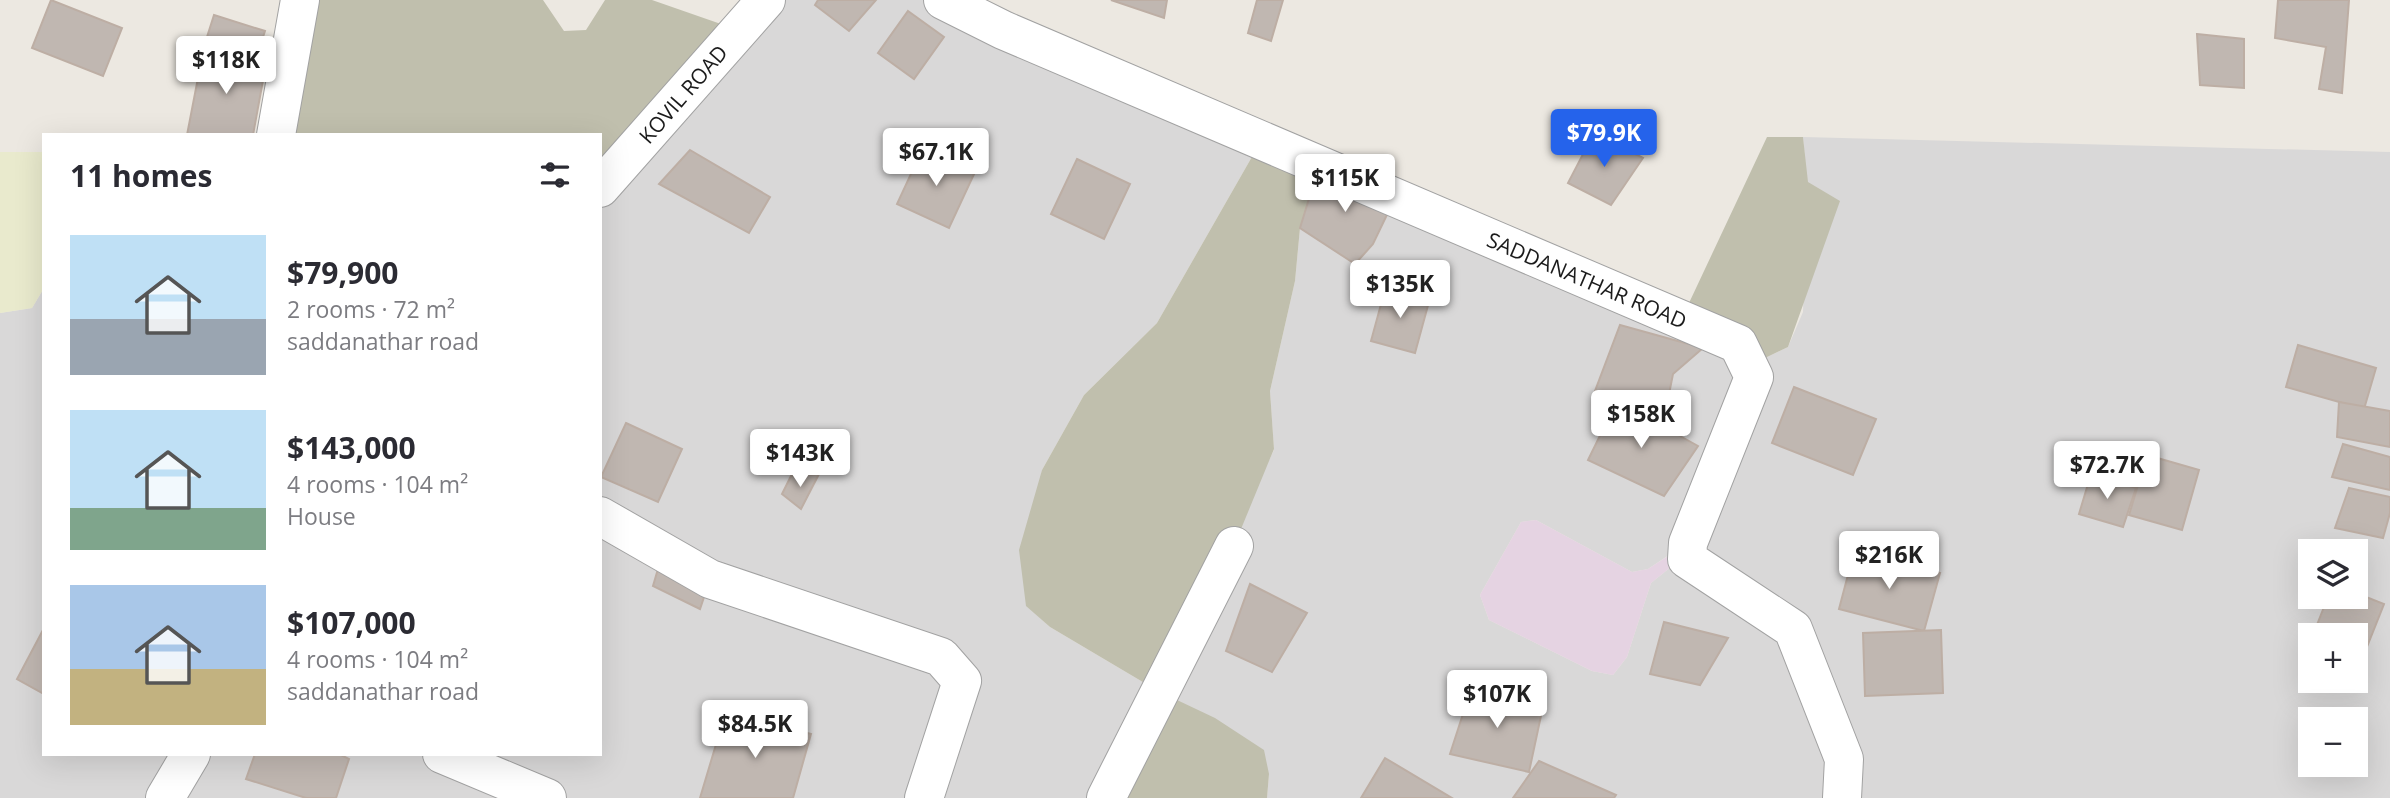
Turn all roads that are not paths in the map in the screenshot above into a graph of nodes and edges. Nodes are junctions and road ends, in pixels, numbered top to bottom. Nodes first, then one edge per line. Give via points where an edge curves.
1 (300, 0) edge
2 (766, 0) edge
3 (943, 0) edge
4 (275, 133) edge
5 (602, 186) edge
6 (602, 517) edge
7 (1234, 546) dead end
8 (190, 756) edge
9 (447, 756) edge
10 (165, 798) edge
11 (547, 798) edge
12 (924, 798) edge
13 (1106, 798) edge
14 (1842, 798) edge

1 - 4 street
2 - 5 street, KOVIL ROAD
3 - 14 street, SADDANATHAR ROAD via 1003,30 1738,344 1754,377 1688,543 1687,559 1793,629 1844,760
6 - 12 street via 710,579 941,657 961,681
7 - 13 street
8 - 10 street
9 - 11 street

